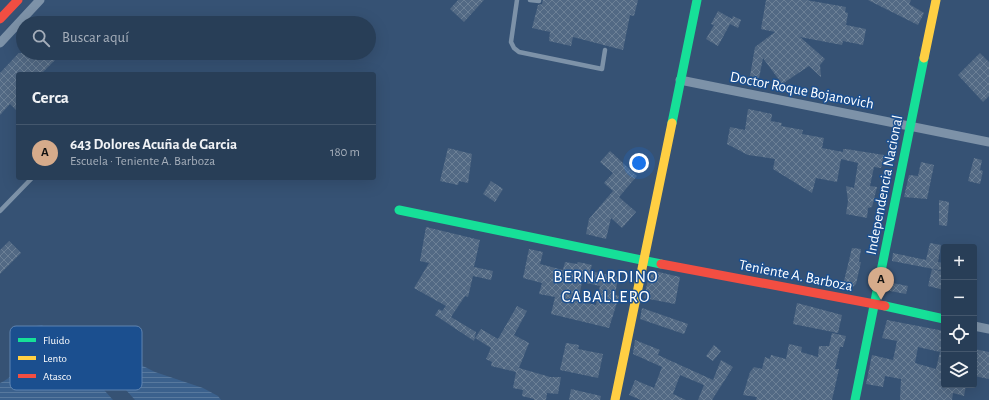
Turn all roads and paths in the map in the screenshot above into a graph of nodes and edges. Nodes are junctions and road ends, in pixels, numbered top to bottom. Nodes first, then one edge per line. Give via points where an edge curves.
1 (18, 0) edge
2 (40, 0) edge
3 (517, 0) edge
4 (530, 0) edge
5 (697, 0) edge
6 (936, 0) edge
7 (539, 1) edge
8 (25, 16) edge
9 (0, 19) edge
10 (16, 26) edge
11 (0, 43) edge
12 (605, 50) dead end
13 (680, 80) junction
14 (910, 126) junction
15 (989, 142) edge
16 (30, 180) edge
17 (399, 210) dead end
18 (0, 211) edge
19 (643, 261) junction
20 (874, 304) junction
21 (941, 318) edge
22 (977, 327) edge
23 (989, 329) edge
24 (615, 400) edge
25 (855, 400) edge

1 - 9 main road
2 - 8 street
3 - 12 lane via 511,42 519,52 602,69
4 - 7 lane
5 - 13 main road
6 - 14 main road, Independencia Nacional
10 - 11 street
13 - 14 street, Doctor Roque Bojanovich
13 - 19 main road
14 - 15 street, Doctor Roque Bojanovich
14 - 20 main road, Independencia Nacional
16 - 18 lane
17 - 19 main road, Teniente A. Barboza
19 - 20 main road, Teniente A. Barboza
19 - 24 main road
20 - 21 main road, Teniente A. Barboza
20 - 25 main road, Independencia Nacional
22 - 23 street

